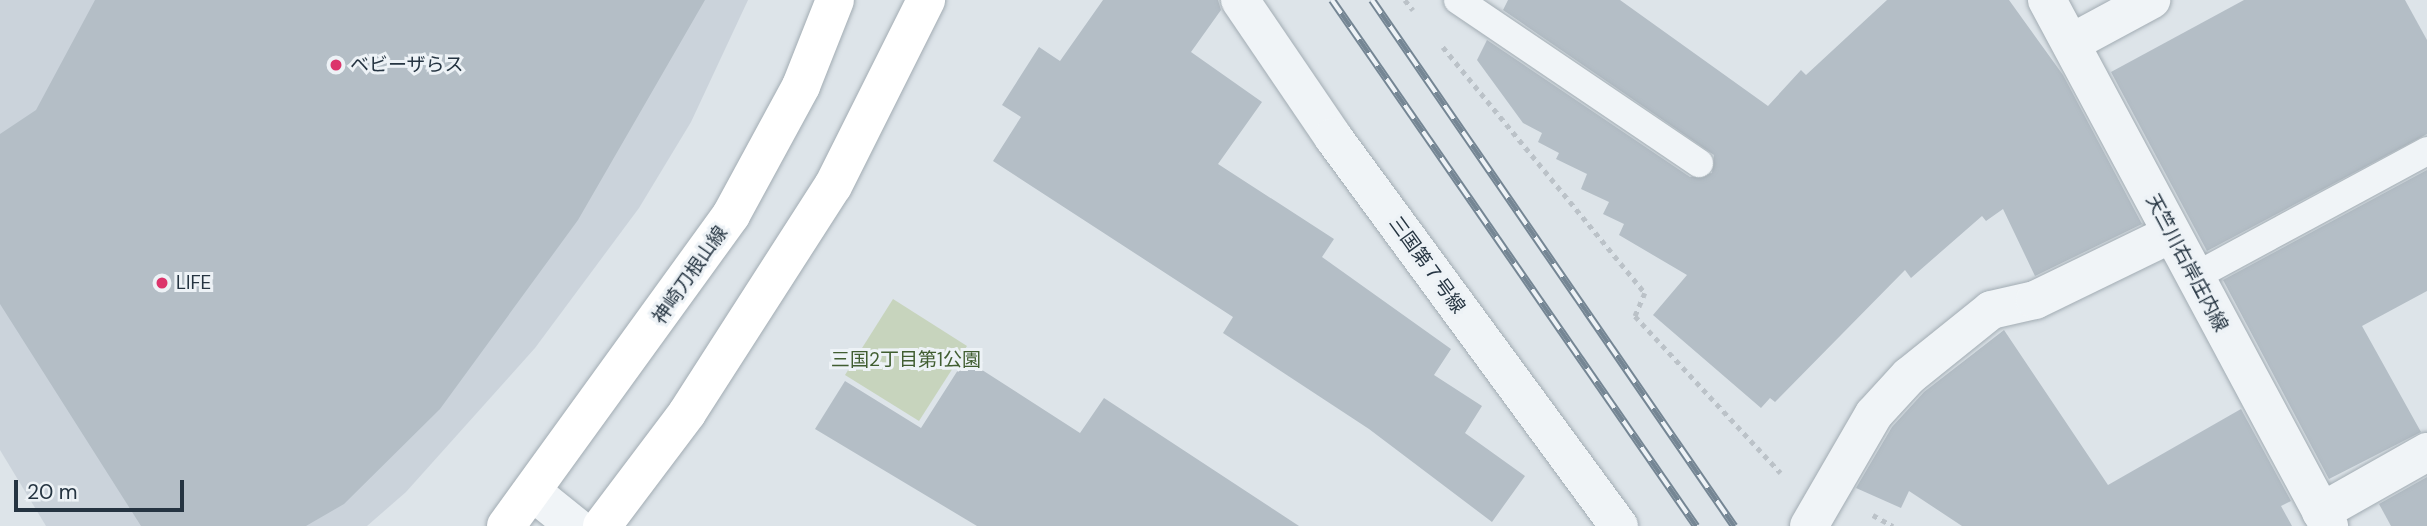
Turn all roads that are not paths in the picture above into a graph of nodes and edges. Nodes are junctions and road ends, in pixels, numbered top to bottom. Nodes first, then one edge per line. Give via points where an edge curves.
1 (835, 0) edge
2 (926, 0) edge
3 (1240, 0) edge
4 (1458, 0) edge
5 (2048, 0) edge
6 (2151, 0) edge
7 (2073, 41) junction
8 (2427, 151) edge
9 (1699, 163) dead end
10 (2171, 234) junction
11 (2194, 277) junction
12 (2427, 452) edge
13 (534, 493) junction
14 (1817, 513) edge
15 (2325, 519) edge
16 (614, 522) edge
17 (506, 526) edge
18 (575, 526) edge
19 (1619, 526) edge

1 - 13 street, 神崎刀根山線 via 801,86 731,215
2 - 16 street via 827,197
3 - 19 street, 三国第７号線 via 1333,137
4 - 9 lane via 1481,25
5 - 7 street, 天竺川右岸庄内線
6 - 7 street
7 - 10 street, 天竺川右岸庄内線
8 - 11 lane
10 - 11 street, 天竺川右岸庄内線
10 - 14 street via 2035,300 1991,310 1909,376 1874,414
11 - 15 street, 天竺川右岸庄内線
12 - 15 street
13 - 17 street, 神崎刀根山線
13 - 18 street

